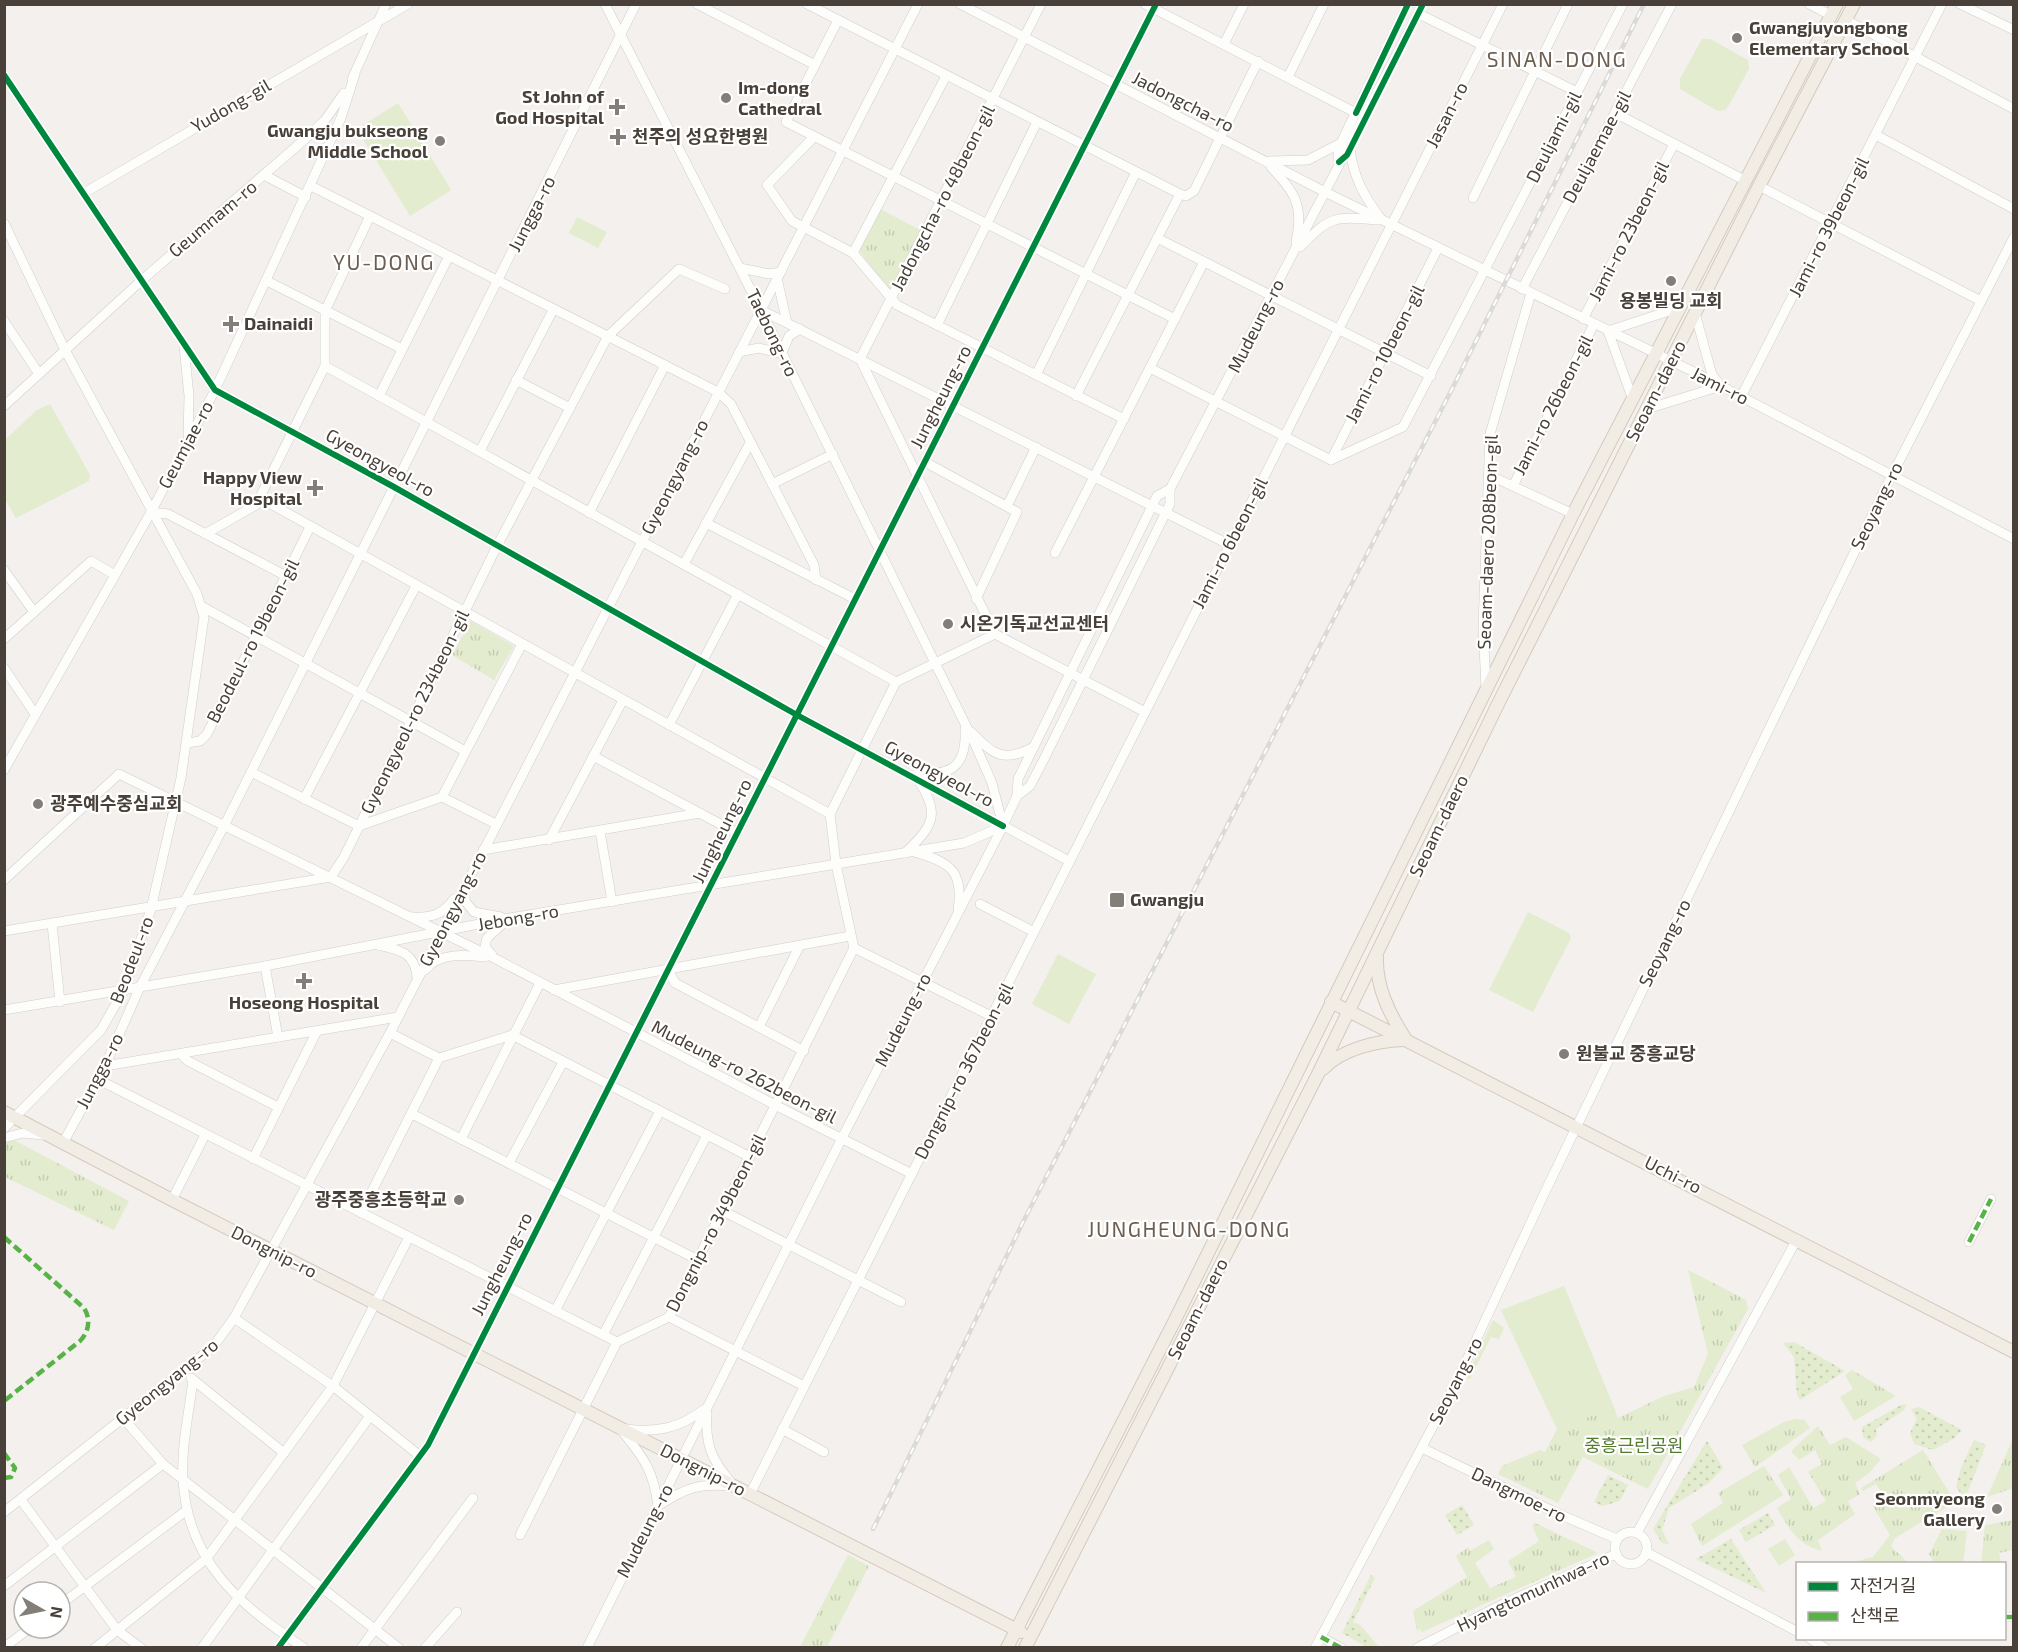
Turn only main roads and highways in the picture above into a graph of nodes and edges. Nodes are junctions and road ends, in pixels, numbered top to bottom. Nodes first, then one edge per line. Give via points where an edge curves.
1 (1854, 4) edge
2 (1834, 10) edge
3 (1377, 953) junction
4 (1331, 1002) junction
5 (1349, 1011) junction
6 (1406, 1040) junction
7 (1318, 1074) junction
8 (10, 1115) edge
9 (2013, 1352) edge
10 (1015, 1630) junction
11 (1027, 1642) edge
12 (1007, 1647) edge

1 - 3 main road, Seoam-daero via 1499,702
2 - 4 main road, Seoam-daero via 1572,514
3 - 5 main road, Seoam-daero
3 - 6 main road via 1377,976 1392,1018
4 - 5 main road, Uchi-ro
4 - 10 main road, Seoam-daero via 1174,1322
5 - 6 main road, Uchi-ro
5 - 7 main road, Seoam-daero
6 - 7 main road via 1382,1041 1333,1059
6 - 9 main road, Uchi-ro
7 - 11 main road, Seoam-daero
8 - 10 main road, Dongnip-ro
10 - 11 main road, Dongnip-ro
10 - 12 main road, Seoam-daero

